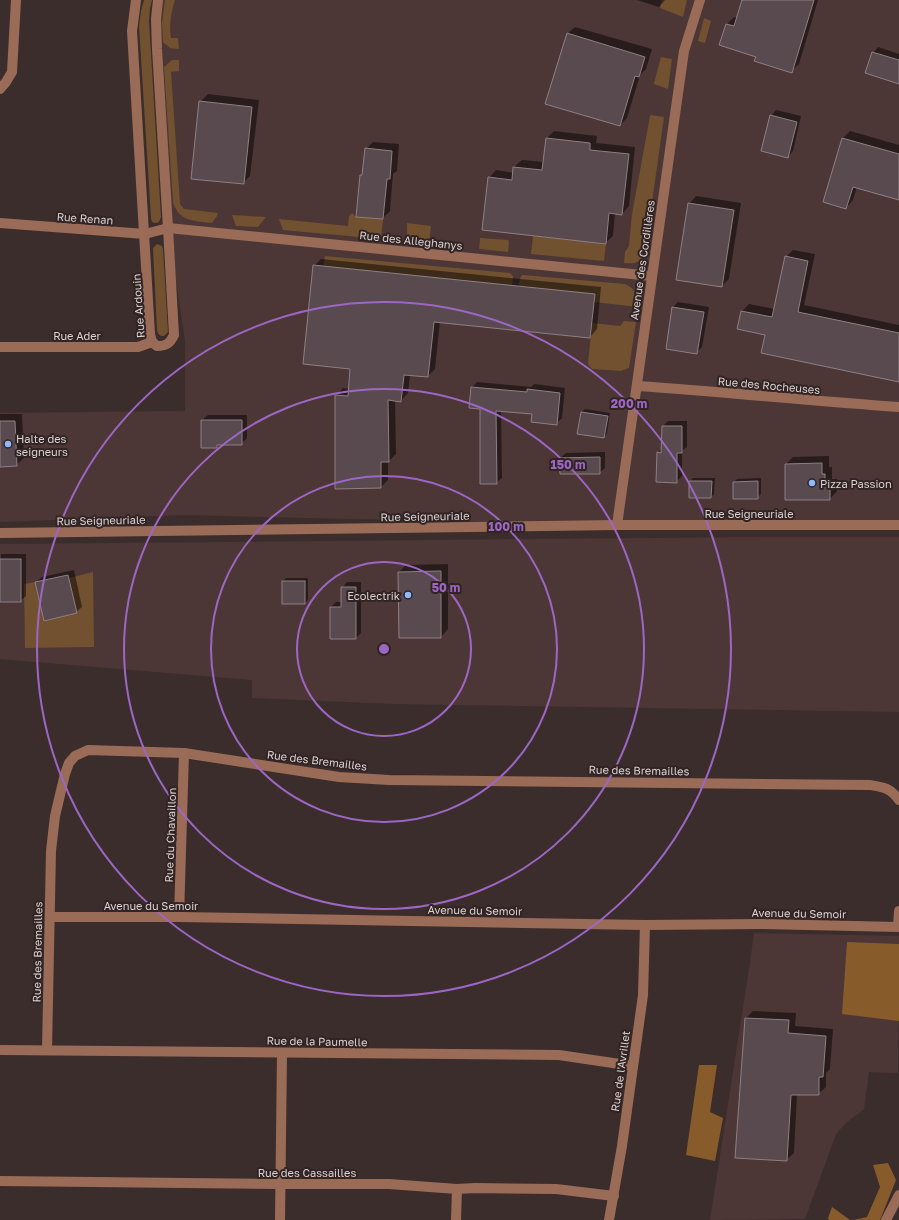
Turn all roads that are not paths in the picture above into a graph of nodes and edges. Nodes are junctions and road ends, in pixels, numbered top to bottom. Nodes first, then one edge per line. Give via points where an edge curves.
1 (16, 0) edge
2 (136, 0) edge
3 (158, 0) edge
4 (700, 0) edge
5 (0, 89) edge
6 (0, 223) edge
7 (168, 228) junction
8 (145, 234) junction
9 (652, 276) junction
10 (152, 342) junction
11 (0, 347) edge
12 (638, 386) junction
13 (899, 407) edge
14 (617, 525) junction
15 (899, 525) edge
16 (0, 534) edge
17 (184, 753) junction
18 (899, 800) edge
19 (899, 911) edge
20 (50, 917) junction
21 (179, 917) junction
22 (645, 925) junction
23 (898, 927) edge
24 (0, 1050) edge
25 (47, 1050) junction
26 (282, 1053) junction
27 (633, 1066) junction
28 (0, 1181) edge
29 (280, 1184) junction
30 (457, 1189) junction
31 (899, 1195) edge
32 (614, 1196) junction
33 (280, 1220) edge
34 (456, 1220) edge
35 (609, 1220) edge
36 (886, 1220) edge

1 - 5 street via 12,72
2 - 8 street, Rue Ardouin via 132,31
3 - 7 street, Rue Ardouin via 157,48
4 - 9 street, Avenue des Cordillères via 684,51
6 - 8 street, Rue Renan
7 - 8 street, Rue Renan
7 - 9 street, Rue des Alleghanys
7 - 10 street, Rue Ardouin via 174,335 167,345 158,346
8 - 10 street, Rue Ardouin
9 - 12 street, Avenue des Cordillères
10 - 11 street, Rue Ader via 138,347
12 - 13 street, Rue des Rocheuses
12 - 14 street, Avenue des Cordillères
14 - 15 street, Rue Seigneuriale
14 - 16 street, Rue Seigneuriale
17 - 18 street, Rue des Bremailles via 339,777 389,780 870,785 885,787 895,793
17 - 20 street, Rue des Bremailles via 88,750 69,762 55,816
17 - 21 street, Rue du Chavaillon
19 - 23 street
20 - 21 street, Avenue du Semoir
20 - 25 street, Rue des Bremailles
21 - 22 street, Avenue du Semoir
22 - 23 street, Avenue du Semoir
22 - 27 street, Rue de l'Avrillet via 643,995
24 - 25 street, Rue de la Paumelle
25 - 26 street, Rue de la Paumelle
26 - 27 street, Rue de la Paumelle via 558,1055
26 - 29 street
27 - 32 street, Rue de l'Avrillet
28 - 29 street, Rue des Cassailles
29 - 30 street, Rue des Cassailles via 389,1184
29 - 33 street
30 - 32 street, Rue des Cassailles via 556,1189
30 - 34 street
31 - 36 street
32 - 35 street, Rue de l'Avrillet

